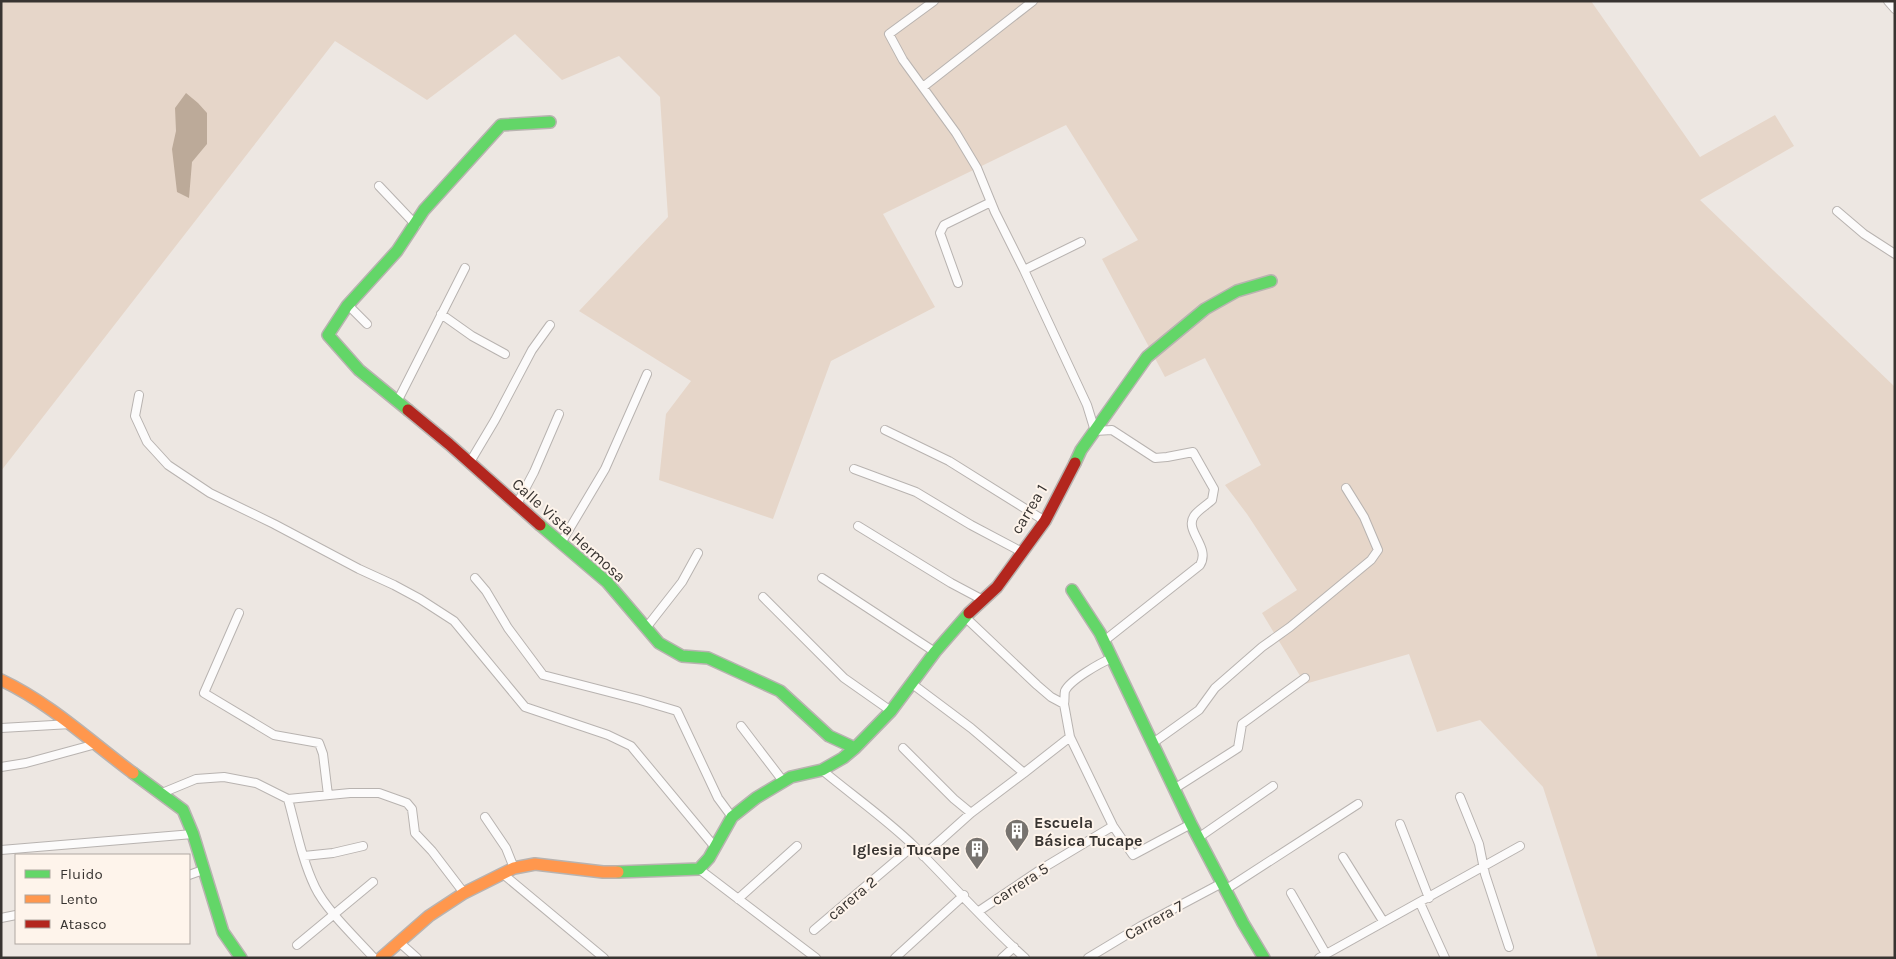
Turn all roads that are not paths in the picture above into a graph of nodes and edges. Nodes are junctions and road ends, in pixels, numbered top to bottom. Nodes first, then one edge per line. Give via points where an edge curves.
1 (934, 1) edge
2 (1033, 1) edge
3 (1888, 1) edge
4 (1895, 9) edge
5 (923, 87) junction
6 (550, 122) dead end
7 (379, 186) dead end
8 (991, 202) junction
9 (1838, 212) dead end
10 (416, 225) junction
11 (1081, 242) dead end
12 (1895, 254) edge
13 (465, 268) dead end
14 (1024, 270) junction
15 (1271, 281) dead end
16 (958, 283) dead end
17 (348, 305) junction
18 (442, 314) junction
19 (367, 324) dead end
20 (550, 325) dead end
21 (504, 354) dead end
22 (647, 374) dead end
23 (139, 395) dead end
24 (397, 402) junction
25 (559, 414) dead end
26 (884, 430) dead end
27 (1095, 431) junction
28 (470, 462) junction
29 (854, 469) dead end
30 (1346, 488) dead end
31 (517, 504) junction
32 (1045, 521) junction
33 (858, 526) dead end
34 (561, 543) junction
35 (1022, 552) junction
36 (698, 553) dead end
37 (475, 578) dead end
38 (822, 578) dead end
39 (1072, 590) dead end
40 (764, 597) dead end
41 (983, 600) junction
42 (239, 613) dead end
43 (965, 617) junction
44 (646, 628) junction
45 (1104, 642) junction
46 (935, 652) junction
47 (1112, 658) junction
48 (1305, 678) dead end
49 (1, 680) edge
50 (911, 683) junction
51 (1064, 704) junction
52 (890, 711) junction
53 (71, 724) junction
54 (741, 726) dead end
55 (1, 728) edge
56 (1070, 737) junction
57 (1153, 743) junction
58 (96, 744) junction
59 (855, 748) junction
60 (904, 748) dead end
61 (1, 766) edge
62 (822, 770) junction
63 (1024, 773) junction
64 (783, 781) junction
65 (1273, 786) dead end
66 (1174, 789) junction
67 (162, 793) junction
68 (328, 795) junction
69 (1460, 797) dead end
70 (288, 799) junction
71 (1358, 804) dead end
72 (971, 813) junction
73 (485, 817) dead end
74 (732, 817) junction
75 (1191, 824) junction
76 (1400, 824) dead end
77 (1113, 826) junction
78 (193, 834) junction
79 (1198, 838) junction
80 (363, 846) dead end
81 (714, 846) junction
82 (797, 846) dead end
83 (913, 846) junction
84 (1520, 846) dead end
85 (1, 850) edge
86 (304, 856) junction
87 (923, 856) junction
88 (1343, 857) dead end
89 (1483, 866) junction
90 (514, 868) junction
91 (699, 869) junction
92 (203, 870) junction
93 (503, 874) junction
94 (190, 875) edge
95 (373, 882) dead end
96 (1223, 886) junction
97 (1291, 892) dead end
98 (464, 893) junction
99 (964, 895) junction
100 (1429, 898) junction
101 (738, 899) junction
102 (1420, 903) junction
103 (979, 911) junction
104 (15, 915) edge
105 (335, 915) junction
106 (1, 918) edge
107 (1383, 921) junction
108 (814, 930) dead end
109 (399, 942) junction
110 (297, 946) dead end
111 (1014, 947) junction
112 (1509, 947) dead end
113 (1321, 957) edge
114 (241, 958) edge
115 (374, 958) edge
116 (381, 958) edge
117 (417, 958) edge
118 (604, 958) edge
119 (816, 958) edge
120 (894, 958) edge
121 (1002, 958) edge
122 (1025, 958) edge
123 (1088, 958) edge
124 (1264, 958) edge
125 (1445, 958) edge

1 - 5 street via 889,34
2 - 5 street
3 - 4 street
5 - 8 street via 977,168
6 - 10 street via 501,125 424,210
7 - 10 street
8 - 14 street
8 - 16 street via 944,225 940,233
9 - 12 street
10 - 17 street via 388,263
11 - 14 street
13 - 18 street
14 - 27 street via 1087,405
15 - 27 street, carrea 1 via 1237,291 1205,309 1147,357
17 - 19 street
17 - 24 street, Calle Vista Hermosa via 328,335 359,370
18 - 21 street
18 - 24 street
20 - 28 street via 532,350
22 - 34 street via 605,469
23 - 81 street via 136,416 141,430 147,442 168,465 210,493 394,585 454,621 525,707 631,746
24 - 28 street, Calle Vista Hermosa
25 - 31 street
26 - 32 street via 949,461
27 - 32 street, carrea 1
27 - 45 street via 1112,430 1155,458 1193,452 1214,490 1212,500 1193,517 1193,531 1202,548 1200,565
28 - 31 street, Calle Vista Hermosa
29 - 35 street via 916,492
30 - 57 street via 1364,517 1378,550 1215,688 1199,710
31 - 34 street, Calle Vista Hermosa
32 - 35 street, carrea 1
33 - 41 street
34 - 44 street, Calle Vista Hermosa via 607,582
35 - 41 street, carrea 1 via 997,587
36 - 44 street via 682,582
37 - 74 street via 543,676 677,711 718,798
38 - 46 street
39 - 45 street
40 - 52 street via 844,678
41 - 43 street, carrea 1
42 - 68 street via 204,693 274,735 319,744
43 - 46 street, carrea 1
43 - 51 street via 1037,685
44 - 59 street, Calle Vista Hermosa via 659,643 682,656 708,658 780,690 829,736
45 - 47 street
46 - 50 street, carrea 1
47 - 51 street via 1072,683 1065,692
47 - 57 street
48 - 66 street via 1242,724 1238,748
49 - 53 street
50 - 52 street, carrea 1
50 - 63 street
51 - 56 street
52 - 59 street, carrea 1
53 - 55 street
53 - 58 street
54 - 64 street
56 - 63 street
56 - 77 street
57 - 66 street
58 - 61 street via 26,763
58 - 67 street
59 - 62 street, carrea 1
60 - 72 street
62 - 64 street, carrea 1 via 791,776
62 - 83 street
63 - 72 street
64 - 74 street, carrea 1
65 - 79 street
66 - 75 street
67 - 70 street via 196,779 224,777 256,783
67 - 78 street via 183,810
68 - 70 street
68 - 98 street via 379,793 407,803 412,809 415,833
69 - 89 street via 1479,844
70 - 86 street
71 - 96 street, Carrera 7
72 - 87 street
73 - 90 street via 506,848
74 - 81 street, carrea 1
75 - 77 street via 1133,856
75 - 79 street
76 - 100 street
77 - 103 street, carrera 5
78 - 85 street
78 - 92 street
79 - 96 street
80 - 86 street
81 - 91 street, carrea 1
82 - 101 street
83 - 87 street
83 - 108 street, carera 2
84 - 89 street
86 - 105 street via 315,888
87 - 99 street
88 - 107 street
89 - 100 street
89 - 112 street
90 - 91 street via 535,864 603,872
90 - 93 street
91 - 101 street
92 - 94 street
92 - 114 street via 223,932
93 - 98 street
93 - 118 street
95 - 105 street
96 - 123 street, Carrera 7 via 1141,926
96 - 124 street
97 - 113 street
98 - 109 street via 429,916
99 - 103 street
99 - 120 street
100 - 102 street
101 - 119 street
102 - 107 street
102 - 125 street
103 - 111 street
104 - 106 street
105 - 110 street
105 - 115 street
107 - 113 street
109 - 116 street
109 - 117 street
111 - 121 street
111 - 122 street

